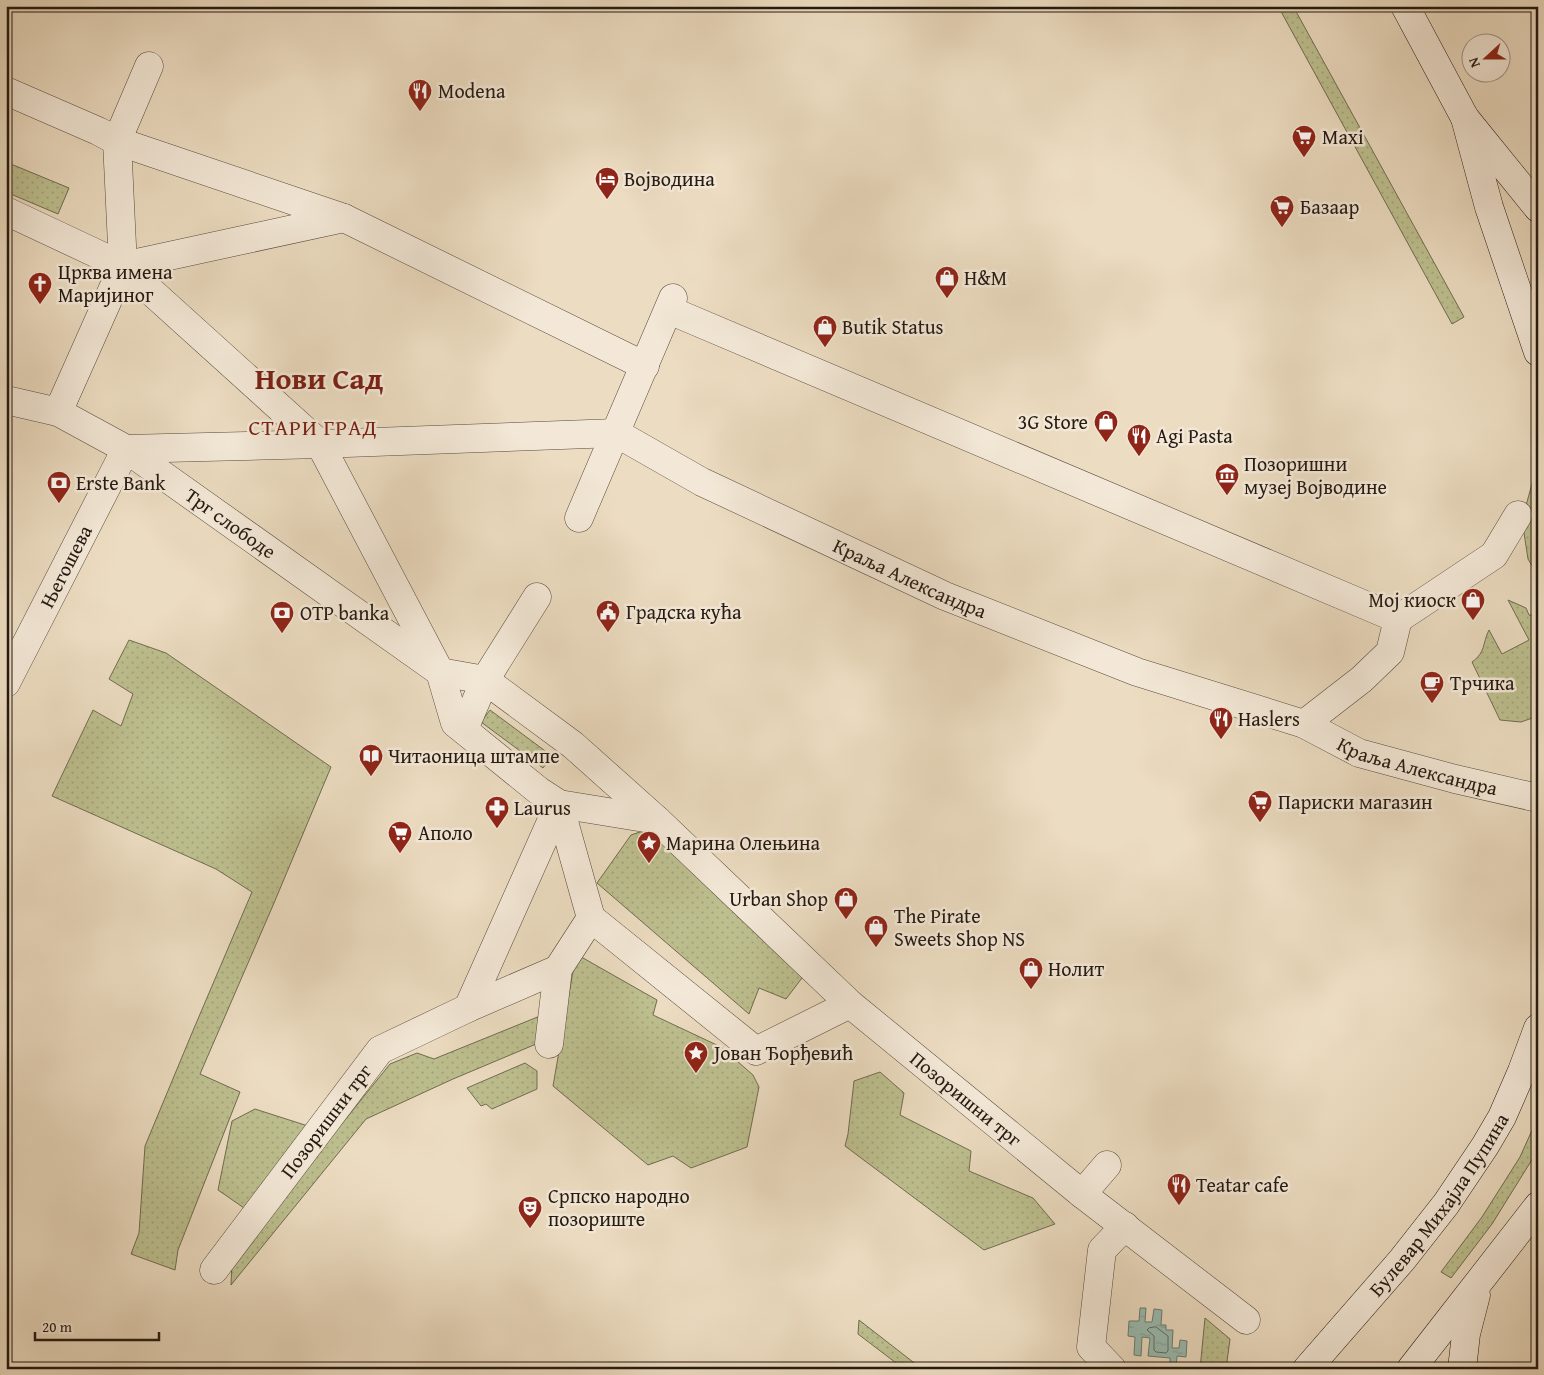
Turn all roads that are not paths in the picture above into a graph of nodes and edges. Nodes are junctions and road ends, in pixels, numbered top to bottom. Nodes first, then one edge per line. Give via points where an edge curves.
1 (1405, 6) edge
2 (148, 66) dead end
3 (6, 91) edge
4 (1465, 118) junction
5 (117, 141) junction
6 (1538, 208) edge
7 (6, 211) edge
8 (344, 218) junction
9 (123, 266) junction
10 (1538, 352) edge
11 (645, 366) junction
12 (6, 400) edge
13 (58, 412) junction
14 (616, 433) junction
15 (320, 444) junction
16 (126, 449) junction
17 (1518, 515) dead end
18 (579, 518) dead end
19 (537, 597) dead end
20 (1398, 619) junction
21 (440, 672) junction
22 (485, 680) junction
23 (6, 682) edge
24 (1304, 724) junction
25 (464, 729) junction
26 (573, 746) joint
27 (549, 797) junction
28 (1538, 798) edge
29 (658, 820) junction
30 (591, 918) junction
31 (558, 969) junction
32 (850, 1004) junction
33 (468, 1008) junction
34 (1538, 1028) edge
35 (549, 1044) dead end
36 (1107, 1165) dead end
37 (1082, 1194) junction
38 (1538, 1206) edge
39 (1125, 1226) junction
40 (214, 1270) dead end
41 (1481, 1279) junction
42 (1246, 1320) dead end
43 (1313, 1367) edge
44 (1112, 1369) edge
45 (1411, 1369) edge
46 (1462, 1369) edge

1 - 4 street
2 - 5 street
3 - 5 street
4 - 6 street
4 - 10 street via 1488,207
5 - 8 street
5 - 9 street
7 - 9 street
8 - 9 street
8 - 11 street
9 - 13 street
9 - 15 street
11 - 14 street
11 - 20 street via 676,308
12 - 13 street, Трг слободе
13 - 16 street, Трг слободе
14 - 15 street
14 - 18 street
14 - 24 street, Краља Александра via 702,482 942,602 1137,672
15 - 16 street
15 - 21 street
16 - 21 street, Трг слободе
16 - 23 street, Његошева
17 - 20 street via 1494,554
19 - 22 street
20 - 24 street, Краља Александра via 1390,652 1362,679
21 - 22 street, Трг слободе
21 - 25 street via 455,723
22 - 25 street
22 - 26 street, Трг слободе
24 - 28 street, Краља Александра via 1359,753
25 - 27 street
26 - 29 street, Позоришни трг
27 - 29 street
27 - 30 street
27 - 33 street
29 - 32 street, Позоришни трг
30 - 31 street
30 - 32 street via 756,1051
31 - 33 street, Позоришни трг
31 - 35 street
32 - 37 street, Позоришни трг
33 - 40 street, Позоришни трг via 380,1050
34 - 43 street, Булевар Михајла Пупина via 1502,1117 1485,1146 1446,1204
36 - 37 street
37 - 39 street, Позоришни трг
38 - 41 street
39 - 42 street, Позоришни трг
39 - 44 street via 1102,1250 1091,1347
41 - 45 street
41 - 46 street via 1466,1334

